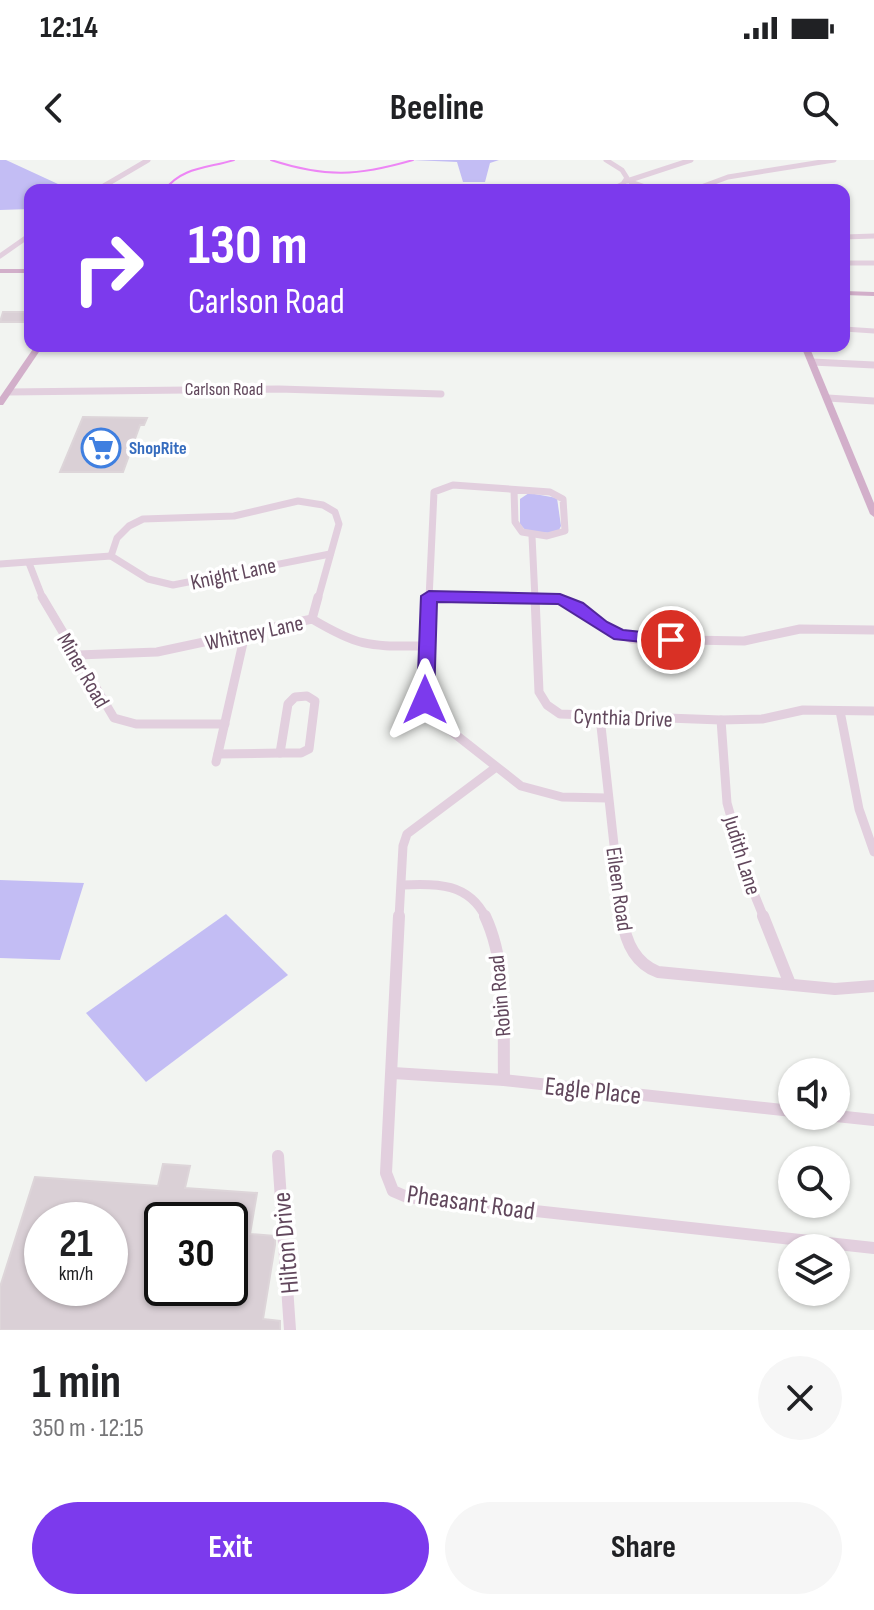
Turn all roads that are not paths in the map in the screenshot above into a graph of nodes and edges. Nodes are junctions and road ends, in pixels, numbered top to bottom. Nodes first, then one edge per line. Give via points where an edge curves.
1 (148, 160) edge
2 (606, 160) edge
3 (691, 160) edge
4 (834, 160) edge
5 (627, 181) junction
6 (107, 184) edge
7 (621, 184) edge
8 (636, 184) edge
9 (709, 184) edge
10 (874, 236) edge
11 (850, 237) edge
12 (24, 239) edge
13 (0, 256) edge
14 (850, 263) edge
15 (874, 263) edge
16 (0, 271) edge
17 (24, 271) edge
18 (850, 293) edge
19 (874, 294) edge
20 (850, 329) edge
21 (874, 331) edge
22 (35, 352) edge
23 (808, 352) edge
24 (812, 362) junction
25 (874, 365) edge
26 (8, 392) junction
27 (441, 394) dead end
28 (828, 398) junction
29 (874, 401) edge
30 (0, 403) edge
31 (514, 490) junction
32 (873, 512) edge
33 (532, 536) junction
34 (330, 554) junction
35 (111, 556) junction
36 (29, 563) junction
37 (0, 564) edge
38 (429, 596) junction
39 (533, 599) junction
40 (312, 619) junction
41 (874, 630) edge
42 (245, 634) junction
43 (425, 646) junction
44 (78, 655) junction
45 (840, 711) junction
46 (874, 711) edge
47 (600, 717) junction
48 (721, 720) junction
49 (225, 724) junction
50 (280, 753) junction
51 (495, 768) junction
52 (607, 798) junction
53 (874, 852) edge
54 (402, 885) junction
55 (790, 984) junction
56 (874, 986) edge
57 (393, 1073) junction
58 (504, 1080) junction
59 (778, 1109) edge
60 (850, 1117) edge
61 (874, 1120) edge
62 (278, 1156) dead end
63 (874, 1248) edge
64 (290, 1330) edge

1 - 6 street
2 - 5 street via 622,170
3 - 5 street
4 - 9 street
5 - 7 street
5 - 8 street
10 - 11 street
12 - 13 street
14 - 15 street
16 - 17 main road
18 - 19 main road
20 - 21 street
22 - 26 main road
23 - 24 main road
24 - 25 street
24 - 28 main road
26 - 27 street, Carlson Road via 279,389
26 - 30 main road
28 - 29 street
28 - 32 main road
31 - 33 street via 515,526
31 - 33 street via 554,493 563,499 565,531
31 - 38 street via 449,485 435,490
33 - 39 street, Cynthia Drive
34 - 35 street, Knight Lane via 173,585 148,579
34 - 35 street via 338,518 325,505 297,500 234,516 143,519 119,534
34 - 40 street
35 - 36 street
36 - 37 street
36 - 44 street, Miner Road via 46,608
38 - 39 street
38 - 43 street
39 - 41 street via 568,601 601,626 632,639 744,641 800,629
39 - 47 street, Cynthia Drive via 542,701 560,714
40 - 42 street, Whitney Lane
40 - 43 street, Whitney Lane via 368,646
42 - 44 street, Whitney Lane via 157,652
42 - 49 street
43 - 51 street via 425,700 432,716
44 - 49 street, Miner Road via 114,718 136,724
45 - 46 street, Cynthia Drive
45 - 48 street, Cynthia Drive
45 - 53 street via 859,809
47 - 48 street, Cynthia Drive
47 - 52 street, Eileen Road
48 - 55 street, Judith Lane via 727,803 749,881
49 - 50 street via 217,758
50 - 50 street via 288,704 295,697 311,698 316,708 309,749
51 - 52 street via 540,792
51 - 54 street, Pheasant Road via 407,834
52 - 55 street, Eileen Road via 623,924 639,963 658,972
54 - 57 street, Pheasant Road
54 - 58 street, Robin Road via 448,885 466,892 484,910 501,980
55 - 56 street, Eileen Road via 848,990
57 - 58 street, Eagle Place
57 - 63 street, Pheasant Road via 386,1173 400,1195
58 - 59 street, Eagle Place
60 - 61 street
62 - 64 street, Hilton Drive

